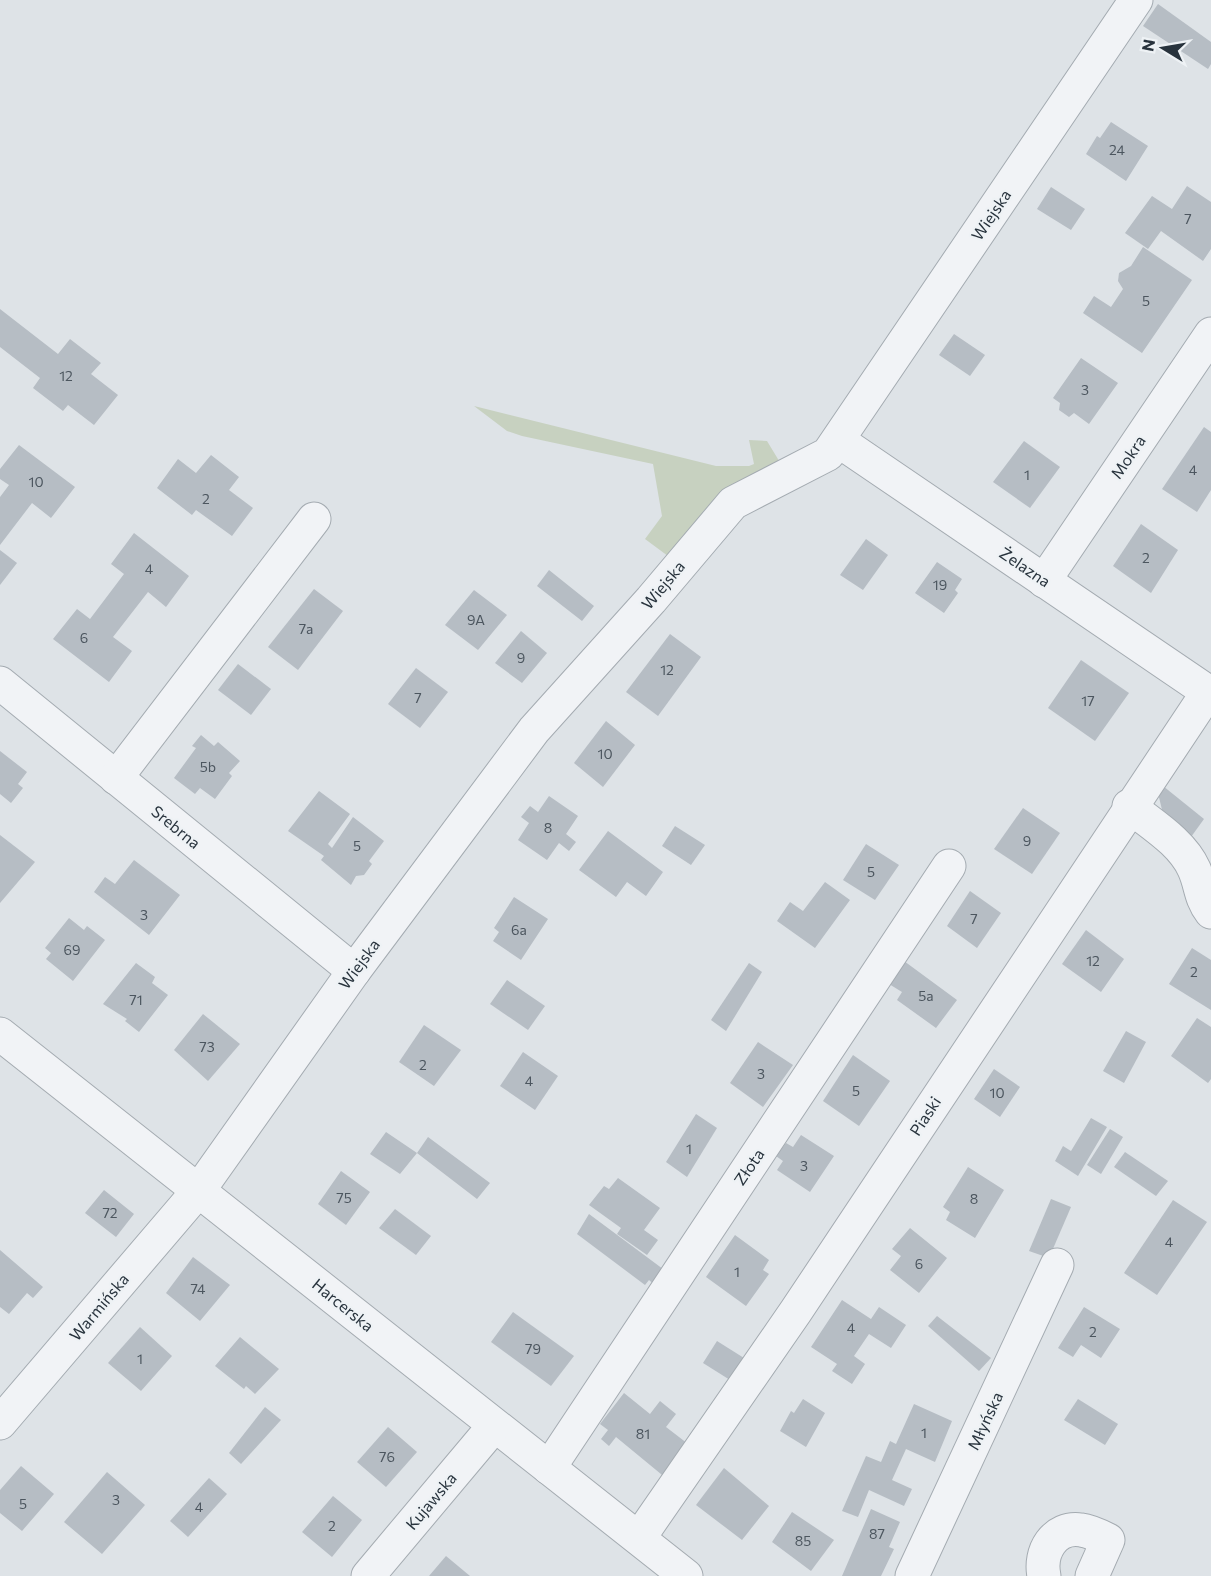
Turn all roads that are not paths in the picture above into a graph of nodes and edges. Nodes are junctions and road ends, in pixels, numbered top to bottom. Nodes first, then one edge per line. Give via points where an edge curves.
1 (1136, 0) edge
2 (1211, 333) edge
3 (839, 441) junction
4 (314, 519) dead end
5 (1044, 580) junction
6 (0, 682) edge
7 (1209, 693) edge
8 (116, 778) junction
9 (1129, 806) junction
10 (949, 866) dead end
11 (1211, 912) edge
12 (354, 971) junction
13 (0, 1034) edge
14 (199, 1190) junction
15 (1057, 1265) dead end
16 (0, 1423) edge
17 (494, 1426) junction
18 (549, 1468) junction
19 (639, 1538) junction
20 (368, 1576) edge
21 (686, 1576) edge
22 (912, 1576) edge
23 (1044, 1576) edge
24 (1092, 1576) edge

1 - 3 street, Wiejska
2 - 5 street, Mokra
3 - 5 street, Żelazna
3 - 12 street, Wiejska via 816,462 733,503 534,730
4 - 8 street
5 - 7 street, Żelazna
6 - 8 street, Srebrna
7 - 9 street, Piaski
8 - 12 street, Srebrna
9 - 11 street via 1180,849 1194,869 1202,900
9 - 19 street, Piaski via 796,1311
10 - 18 street, Złota
12 - 14 street, Wiejska
13 - 14 street, Harcerska
14 - 16 street, Warmińska
14 - 17 street, Harcerska
15 - 22 street, Młyńska
17 - 18 street, Harcerska
17 - 20 street, Kujawska
18 - 19 street, Harcerska
19 - 21 street, Harcerska
23 - 24 street via 1043,1557 1052,1539 1081,1529 1108,1540

